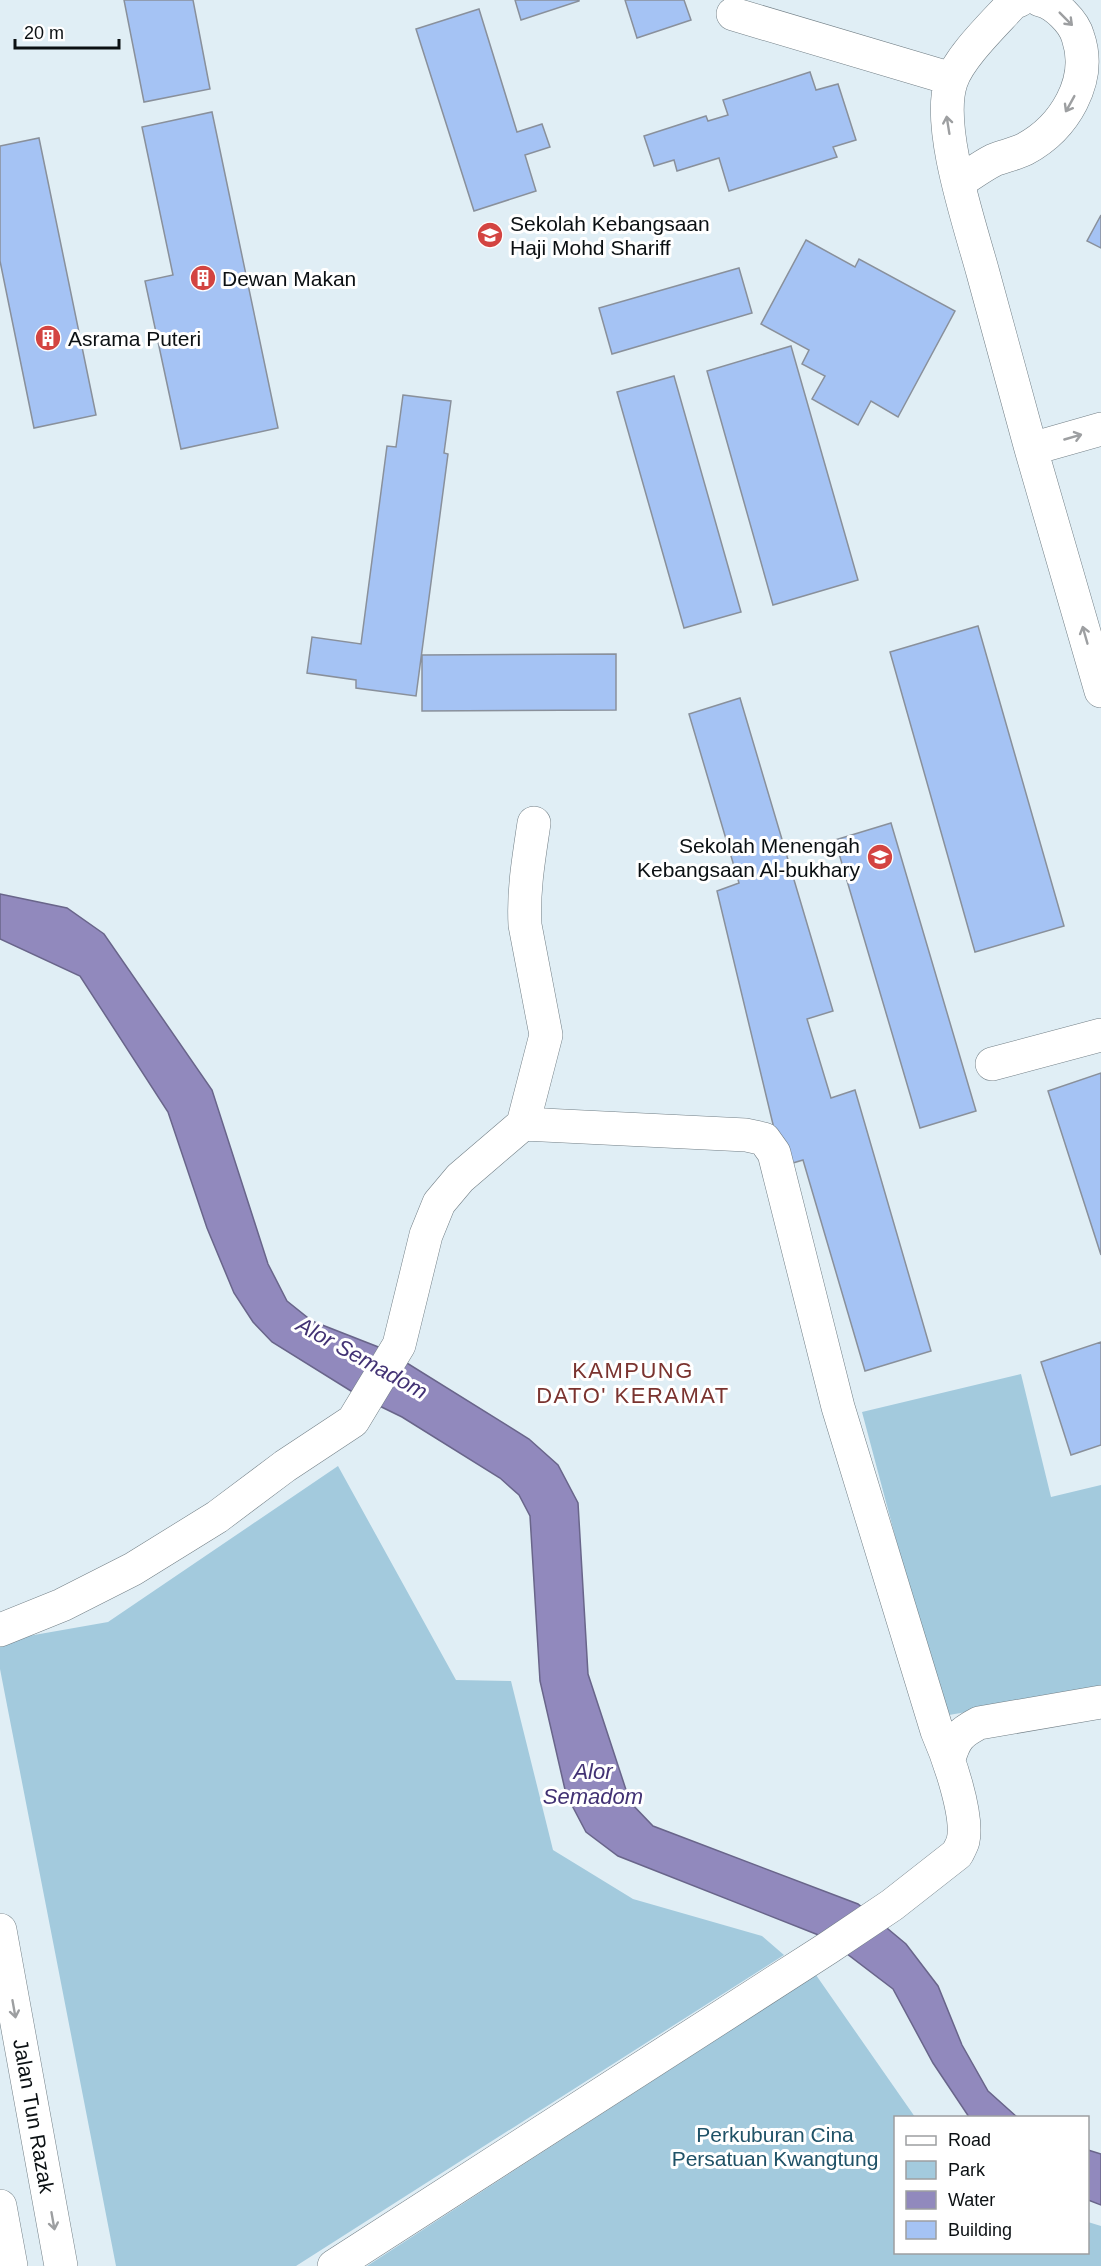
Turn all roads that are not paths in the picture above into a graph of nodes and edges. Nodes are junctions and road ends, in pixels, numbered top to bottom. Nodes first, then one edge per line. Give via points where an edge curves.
1 (1020, 0) edge
2 (1040, 0) edge
3 (732, 14) dead end
4 (952, 79) junction
5 (959, 182) junction
6 (1101, 429) edge
7 (1031, 449) junction
8 (1101, 691) edge
9 (534, 823) dead end
10 (1101, 1035) edge
11 (992, 1064) dead end
12 (523, 1124) junction
13 (0, 1630) edge
14 (1101, 1702) edge
15 (949, 1759) junction
16 (0, 1930) edge
17 (0, 2206) edge
18 (11, 2266) edge
19 (61, 2266) edge
20 (334, 2266) edge

1 - 4 street via 970,52
2 -> 5 street via 1071,21 1077,33 1083,67 1078,89 1068,110 1051,130
3 - 4 street
5 -> 4 street via 946,118
5 - 7 street
7 -> 6 street
8 -> 7 street
9 - 12 street via 524,909 546,1035
10 - 11 street
12 - 13 street via 460,1178 440,1203 426,1235 399,1345 353,1421 217,1517 133,1569 62,1605
12 - 15 street via 746,1135 764,1139 774,1153 838,1407 937,1731
14 - 15 street via 979,1724 962,1732 953,1743
15 - 20 street via 964,1823 957,1854 828,1948
16 -> 19 street, Jalan Tun Razak
17 - 18 street

